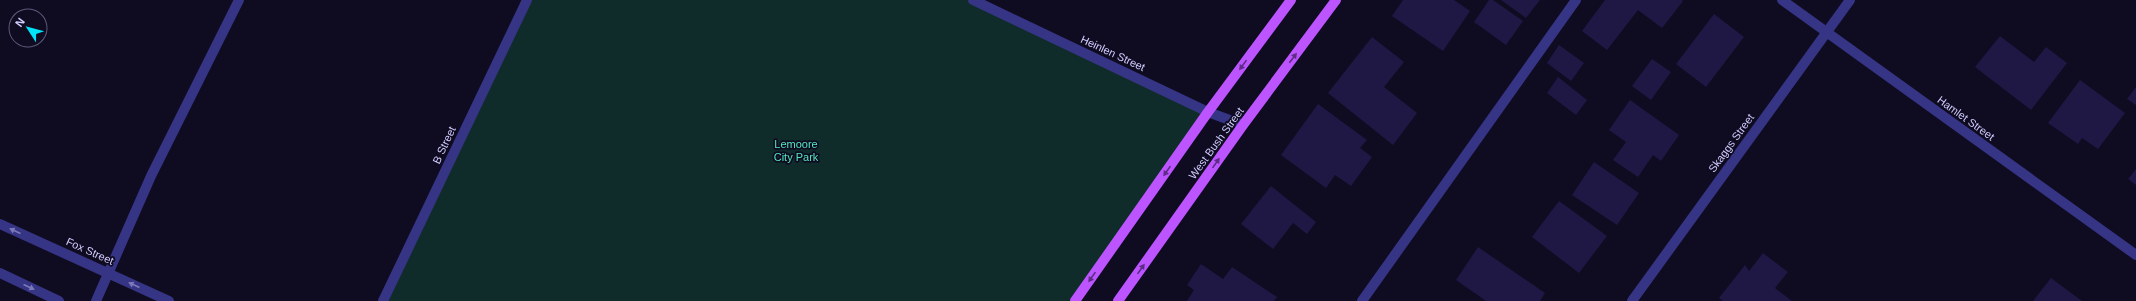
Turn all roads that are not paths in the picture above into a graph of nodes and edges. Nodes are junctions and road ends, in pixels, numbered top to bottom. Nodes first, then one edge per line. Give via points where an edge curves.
1 (239, 0) edge
2 (527, 0) edge
3 (973, 0) edge
4 (1291, 0) edge
5 (1336, 0) edge
6 (1576, 0) edge
7 (1782, 0) edge
8 (1850, 0) edge
9 (1826, 33) junction
10 (1208, 112) junction
11 (1243, 125) junction
12 (0, 224) edge
13 (2136, 255) edge
14 (0, 273) edge
15 (109, 273) junction
16 (59, 301) edge
17 (96, 301) edge
18 (169, 301) edge
19 (383, 301) edge
20 (1075, 301) edge
21 (1118, 301) edge
22 (1362, 301) edge
23 (1632, 301) edge

1 - 15 street via 151,176
2 - 19 street, B Street
3 - 10 street, Heinlen Street
4 -> 10 main road
11 -> 5 main road, West Bush Street
6 - 22 street
7 - 9 street, Hamlet Street
8 - 9 street, Skaggs Street
9 - 13 street, Hamlet Street
9 - 23 street, Skaggs Street
10 - 11 street, Heinlen Street
10 -> 20 main road
21 -> 11 main road, West Bush Street
15 -> 12 street, Fox Street
14 -> 16 street
15 - 17 street
18 -> 15 street, Fox Street

